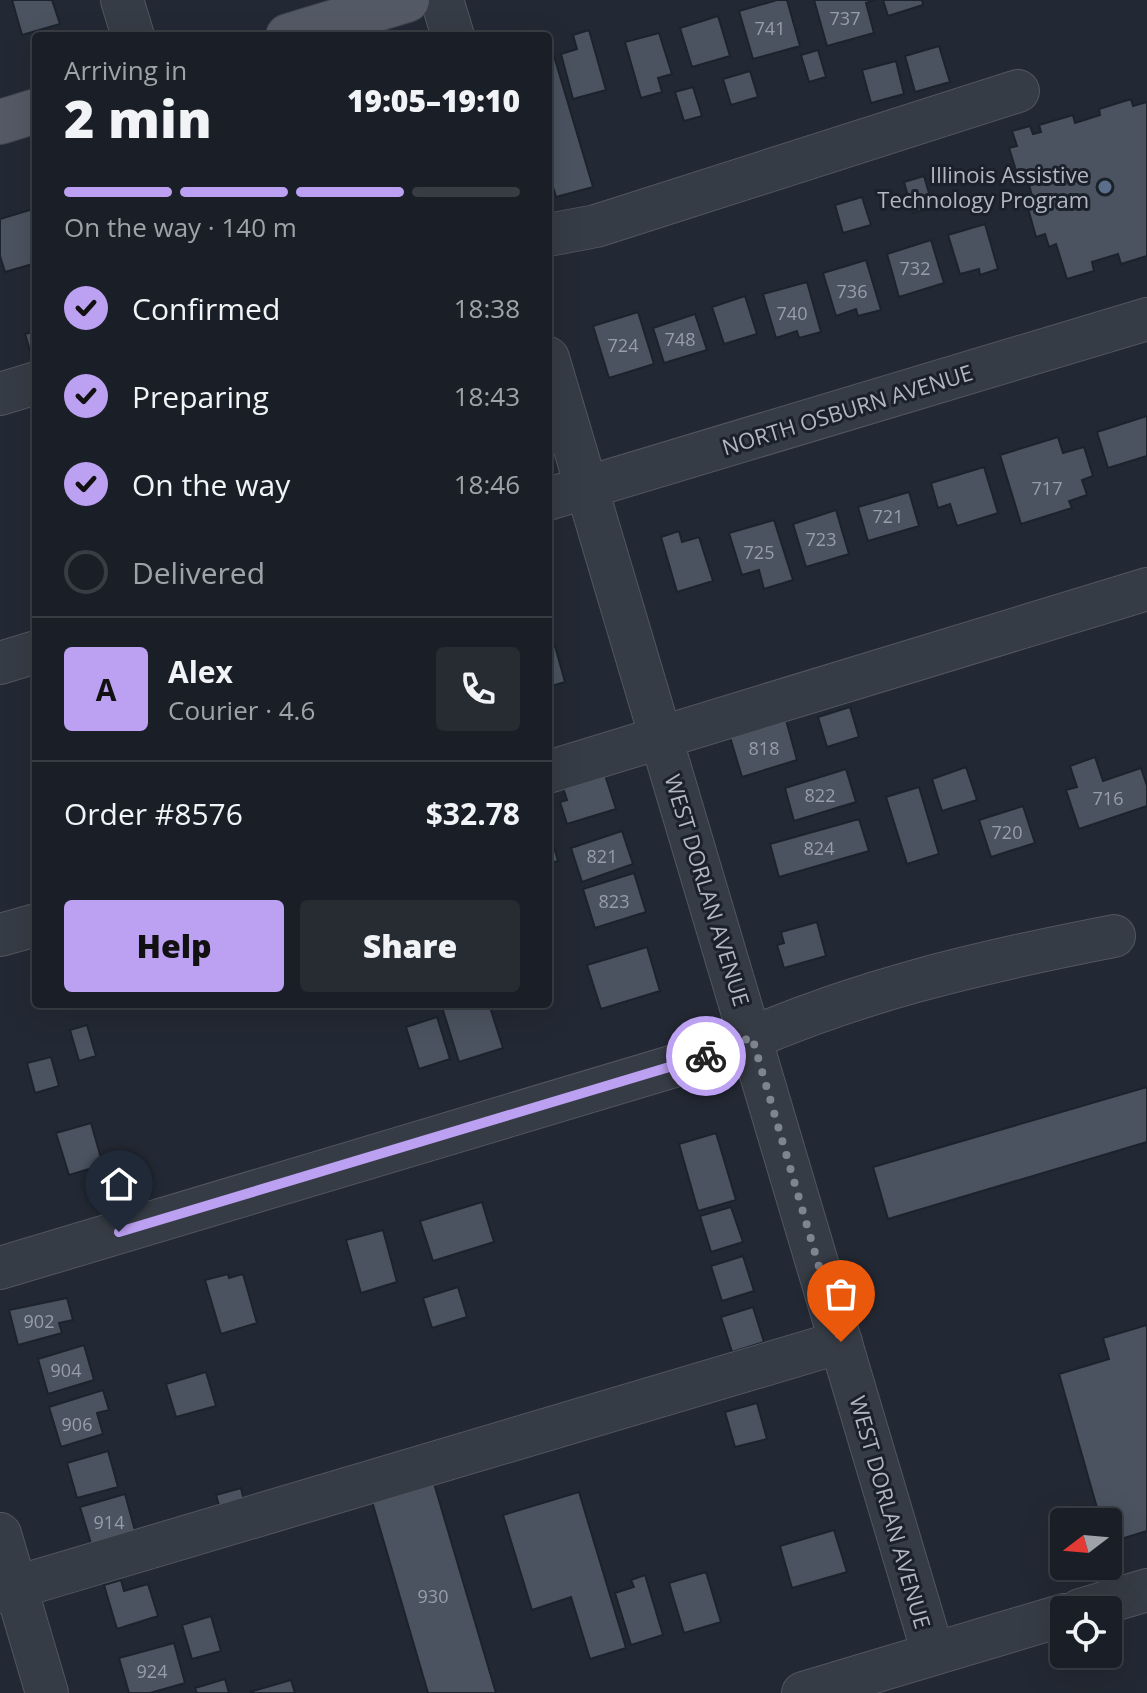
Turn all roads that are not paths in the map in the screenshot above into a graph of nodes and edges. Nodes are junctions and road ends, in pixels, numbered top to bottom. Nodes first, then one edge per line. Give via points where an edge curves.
1 (122, 0) edge
2 (407, 0) edge
3 (442, 0) edge
4 (132, 32) edge
5 (301, 32) edge
6 (452, 32) edge
7 (1018, 91) dead end
8 (32, 112) edge
9 (0, 122) edge
10 (552, 234) edge
11 (1147, 319) edge
12 (32, 384) edge
13 (552, 387) edge
14 (0, 394) edge
15 (567, 494) edge
16 (1147, 589) edge
17 (32, 653) edge
18 (0, 663) edge
19 (662, 738) junction
20 (552, 771) edge
21 (32, 926) edge
22 (0, 935) edge
23 (1114, 936) dead end
24 (752, 1037) junction
25 (0, 1268) edge
26 (841, 1342) junction
27 (0, 1534) edge
28 (8, 1590) edge
29 (1147, 1590) edge
30 (1122, 1597) edge
31 (1050, 1619) edge
32 (933, 1653) junction
33 (47, 1693) edge
34 (803, 1693) edge

1 - 4 street
2 - 5 main road
3 - 6 street
7 - 10 street via 596,226
8 - 9 main road
11 - 15 street, NORTH OSBURN AVENUE
12 - 14 street
13 - 15 street, WEST DORLAN AVENUE
15 - 19 street, WEST DORLAN AVENUE
16 - 19 street
17 - 18 street
19 - 20 street
19 - 24 street, WEST DORLAN AVENUE
21 - 22 street
23 - 24 street via 969,965
24 - 25 street via 721,1052
24 - 26 street, WEST DORLAN AVENUE
26 - 28 street
26 - 32 street, WEST DORLAN AVENUE
27 - 28 street
28 - 33 street
29 - 30 street
31 - 32 street
32 - 34 street

